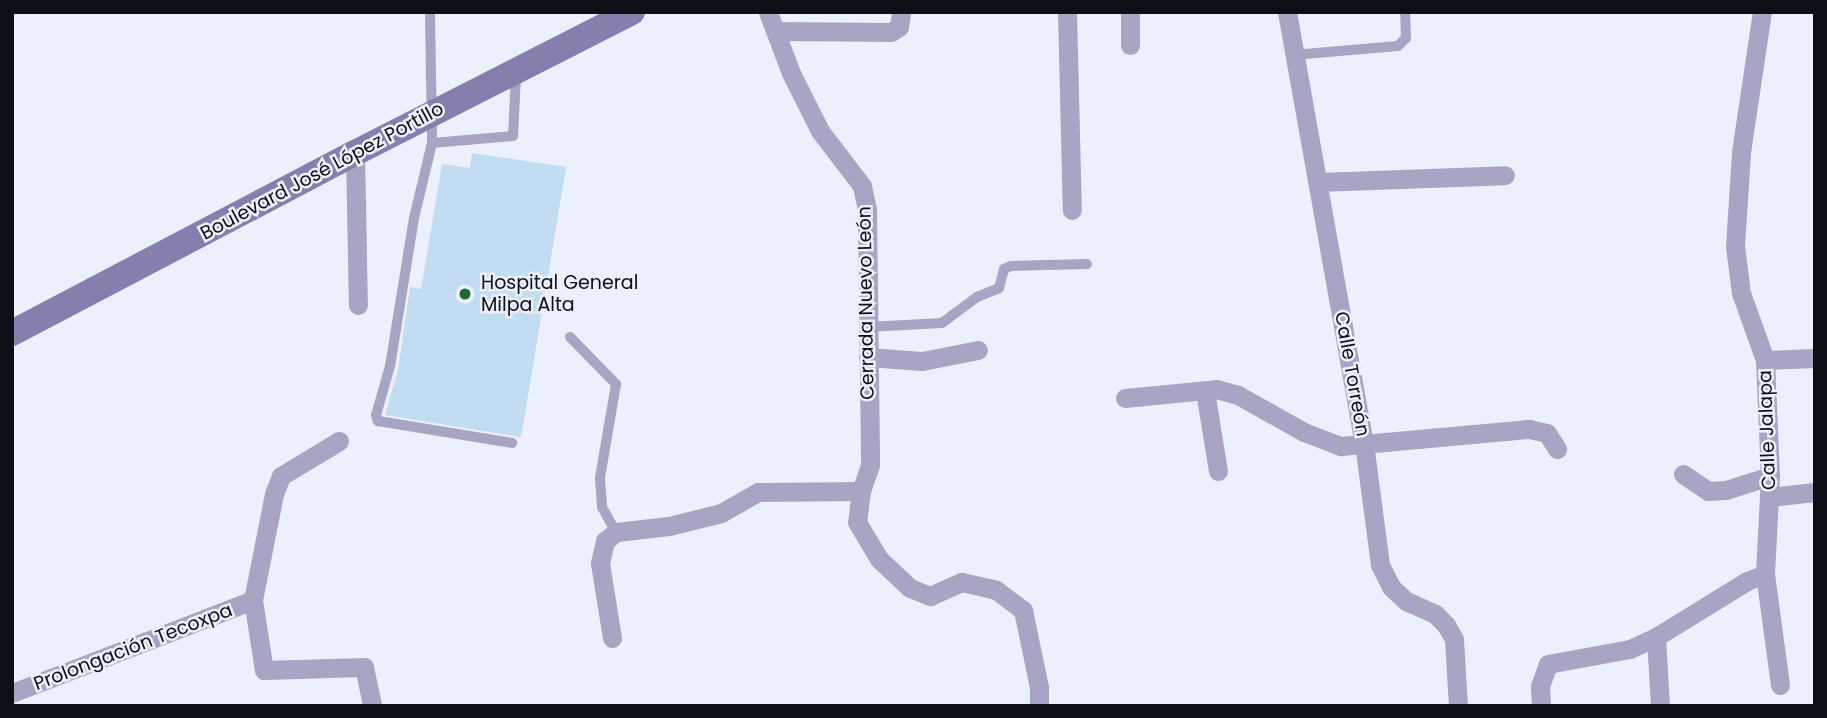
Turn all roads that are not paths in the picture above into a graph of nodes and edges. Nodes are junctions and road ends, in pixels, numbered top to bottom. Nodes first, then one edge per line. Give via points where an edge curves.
1 (430, 12) edge
2 (632, 12) edge
3 (768, 12) edge
4 (901, 12) edge
5 (1067, 12) edge
6 (1130, 12) edge
7 (1287, 12) edge
8 (1405, 12) edge
9 (1762, 12) edge
10 (777, 31) junction
11 (1130, 45) dead end
12 (1293, 55) junction
13 (516, 71) junction
14 (430, 114) junction
15 (432, 143) junction
16 (355, 153) junction
17 (1505, 175) dead end
18 (1318, 182) junction
19 (1072, 210) dead end
20 (1087, 264) dead end
21 (358, 305) dead end
22 (867, 327) junction
23 (12, 333) edge
24 (570, 337) dead end
25 (978, 350) dead end
26 (868, 357) junction
27 (1815, 358) edge
28 (1765, 360) junction
29 (1205, 391) junction
30 (1125, 398) dead end
31 (339, 441) dead end
32 (512, 443) dead end
33 (1364, 443) junction
34 (1558, 449) dead end
35 (1217, 471) dead end
36 (1683, 474) dead end
37 (1770, 476) junction
38 (861, 491) junction
39 (1815, 492) edge
40 (1770, 497) junction
41 (617, 531) junction
42 (1765, 574) junction
43 (253, 600) junction
44 (1656, 637) junction
45 (611, 638) dead end
46 (1780, 685) dead end
47 (12, 693) edge
48 (372, 706) edge
49 (1039, 706) edge
50 (1458, 706) edge
51 (1541, 706) edge
52 (1660, 706) edge

1 - 14 lane
2 - 13 main road, Boulevard José López Portillo
3 - 10 street, Cerrada Nuevo León
4 - 10 street via 899,27 891,32
5 - 19 street
6 - 11 street
7 - 12 street, Calle Torreón
8 - 12 lane via 1406,38 1398,46
9 - 28 street, Calle Jalapa via 1741,152 1735,246 1741,293
10 - 22 street, Cerrada Nuevo León via 791,73 820,131 862,186 867,210
12 - 18 street, Calle Torreón
13 - 14 main road, Boulevard José López Portillo
13 - 15 lane via 513,136
14 - 15 lane
14 - 16 main road, Boulevard José López Portillo
15 - 32 lane via 414,218 390,366 376,415 378,421
16 - 21 street
16 - 23 main road, Boulevard José López Portillo
17 - 18 street
18 - 33 street, Calle Torreón
20 - 22 lane via 1011,266 1004,270 999,288 977,297 942,323
22 - 26 street, Cerrada Nuevo León
24 - 41 lane via 616,384 600,478 602,507
25 - 26 street via 922,360
26 - 38 street, Cerrada Nuevo León via 870,465
27 - 28 street
28 - 37 street, Calle Jalapa
29 - 30 street
29 - 33 street via 1238,395 1304,432 1341,446
29 - 35 street
31 - 43 street via 281,476
33 - 34 street via 1529,429 1547,433
33 - 50 street, Calle Torreón via 1380,565 1391,587 1406,601 1435,614 1454,639
36 - 37 street via 1708,491
37 - 40 street, Calle Jalapa
38 - 41 street via 758,492 721,513 669,526
38 - 49 street, Cerrada Nuevo León via 857,522 879,559 910,588 930,596 962,582 996,590 1023,610
39 - 40 street
40 - 42 street, Calle Jalapa
41 - 45 street via 605,541 600,563
42 - 44 street
42 - 46 street, Calle Jalapa
43 - 47 street, Prolongación Tecoxpa
43 - 48 street via 264,670 364,667
44 - 51 street via 1609,654 1548,664 1540,686
44 - 52 street

